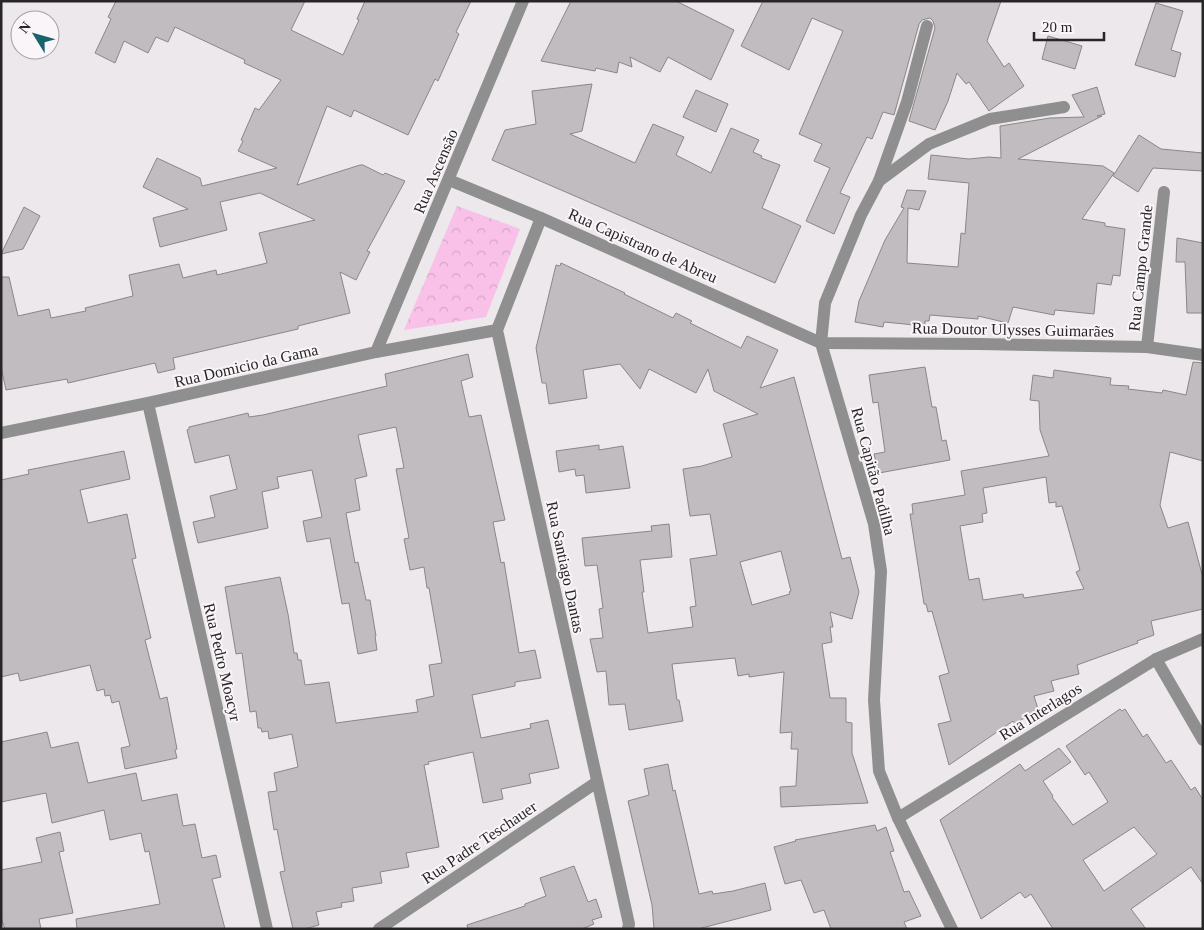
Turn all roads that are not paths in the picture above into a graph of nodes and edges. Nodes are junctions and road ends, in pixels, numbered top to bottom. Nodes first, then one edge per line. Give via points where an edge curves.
1 (523, 1) edge
2 (927, 26) dead end
3 (1064, 107) dead end
4 (449, 180) junction
5 (879, 181) junction
6 (1164, 192) dead end
7 (541, 218) junction
8 (497, 330) junction
9 (821, 343) junction
10 (1147, 347) junction
11 (376, 352) junction
12 (1203, 355) edge
13 (148, 403) junction
14 (1, 433) edge
15 (1203, 638) edge
16 (1156, 659) junction
17 (1203, 740) edge
18 (597, 782) junction
19 (898, 818) junction
20 (267, 929) edge
21 (379, 929) edge
22 (628, 929) edge
23 (952, 929) edge

1 - 4 street, Rua Ascensão
2 - 5 street, Rua Capitão Padilha via 907,102
3 - 5 street via 990,119 929,144
4 - 7 street, Rua Capistrano de Abreu
4 - 11 street, Rua Ascensão
5 - 9 street, Rua Capitão Padilha via 861,215 825,303
6 - 10 street, Rua Campo Grande
7 - 8 street
7 - 9 street, Rua Capistrano de Abreu
8 - 11 street, Rua Domicio da Gama
8 - 18 street, Rua Santiago Dantas
9 - 10 street, Rua Doutor Ulysses Guimarães
9 - 19 street, Rua Capitão Padilha via 874,524 881,571 874,700 879,772
10 - 12 street, Rua Doutor Ulysses Guimarães
11 - 13 street, Rua Domicio da Gama
13 - 14 street, Rua Domicio da Gama
13 - 20 street, Rua Pedro Moacyr
15 - 16 street, Rua Interlagos
16 - 17 street
16 - 19 street, Rua Interlagos
18 - 21 street, Rua Padre Teschauer
18 - 22 street, Rua Santiago Dantas
19 - 23 street, Rua Capitão Padilha

